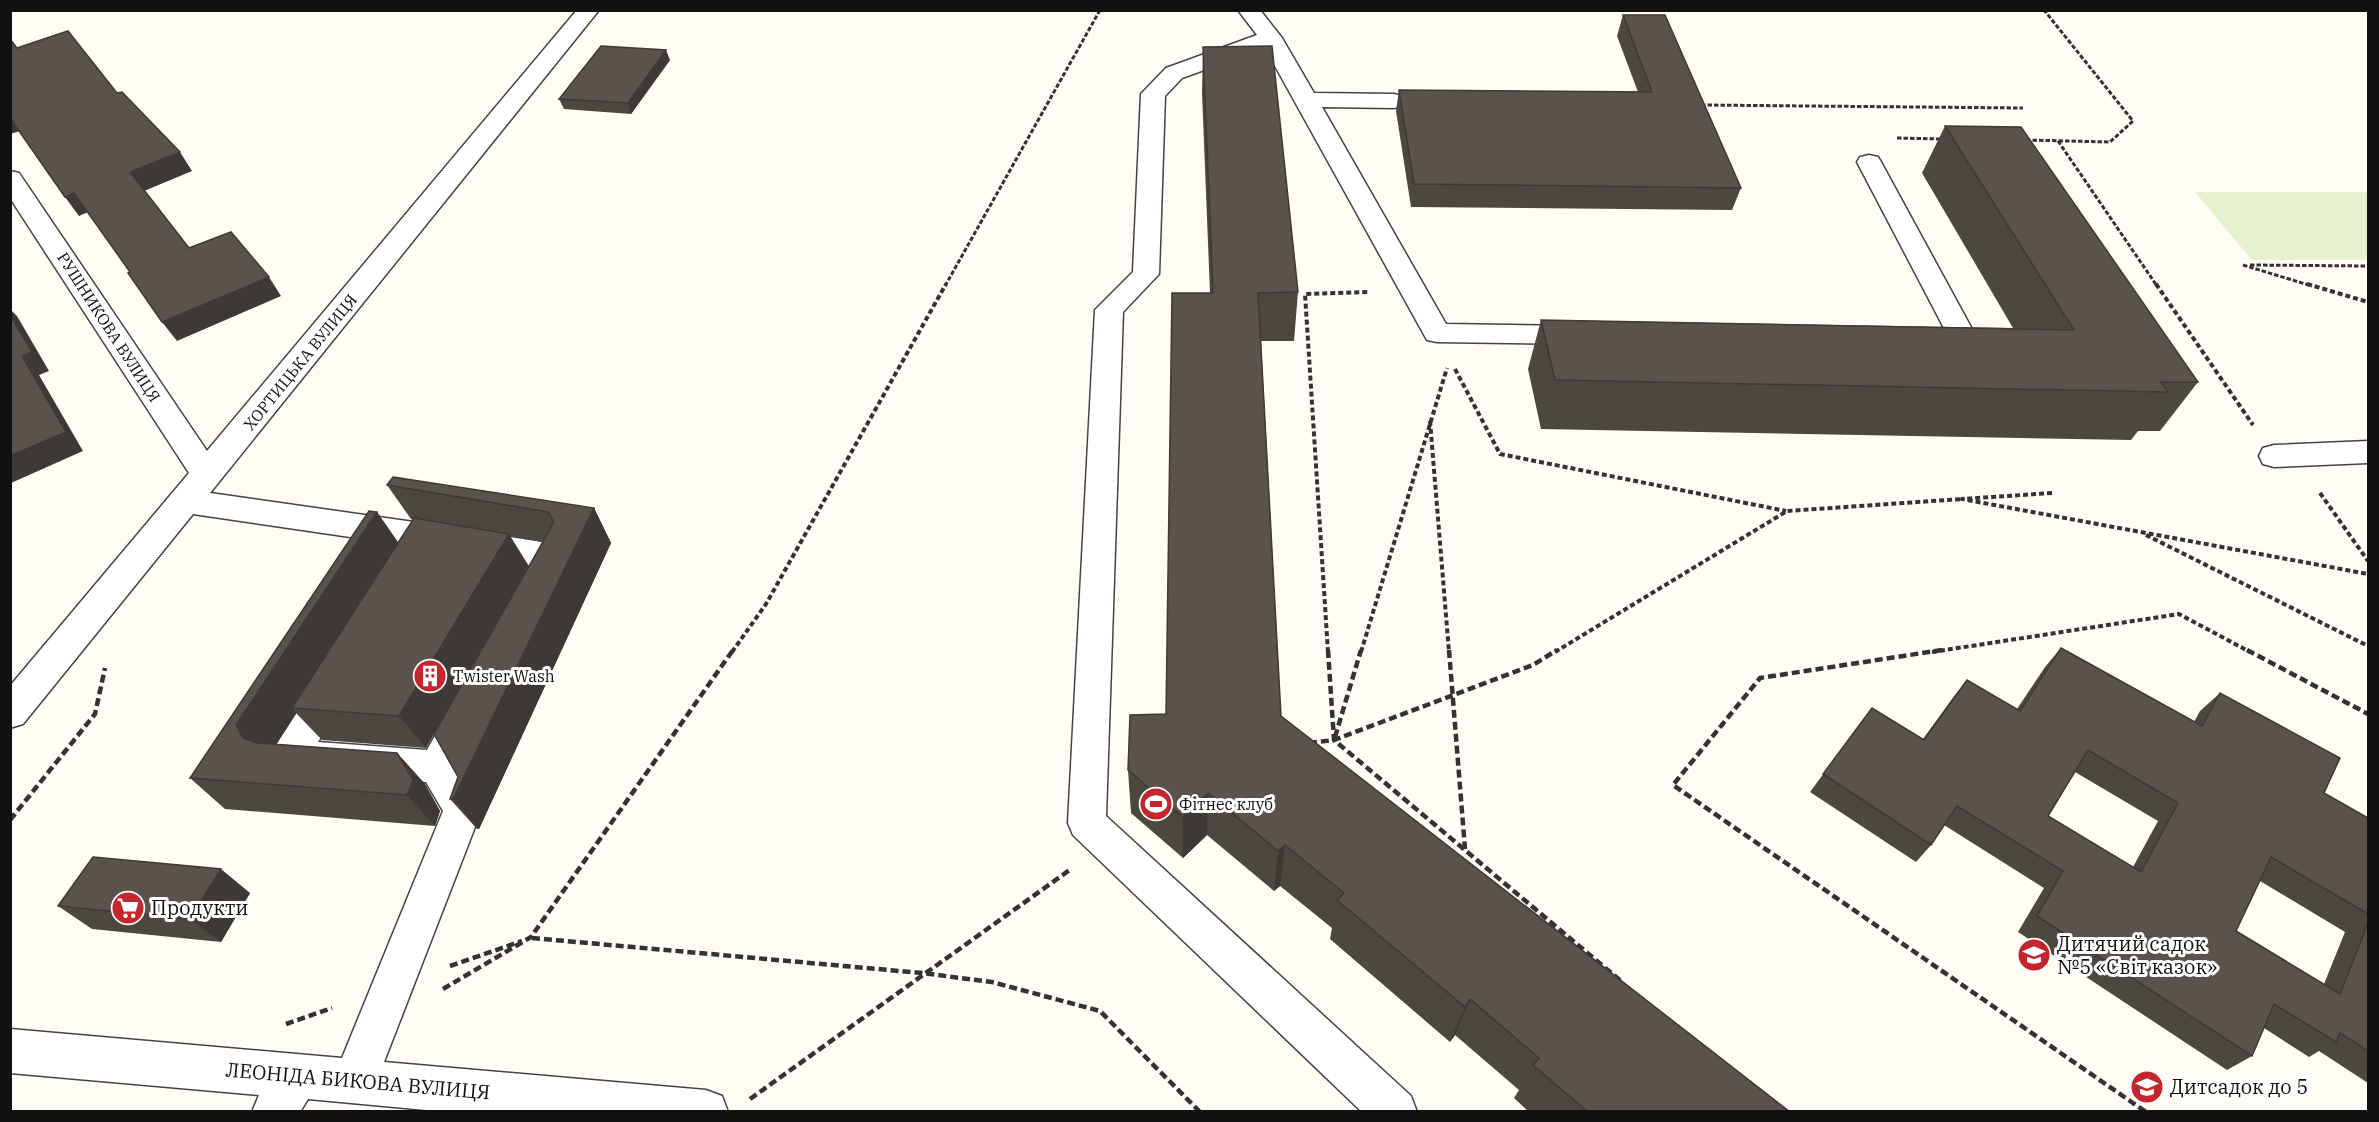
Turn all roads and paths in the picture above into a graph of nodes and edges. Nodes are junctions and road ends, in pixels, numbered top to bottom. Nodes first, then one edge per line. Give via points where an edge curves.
1 (589, 10) edge
2 (1100, 10) edge
3 (1248, 10) edge
4 (2044, 10) edge
5 (1271, 38) junction
6 (1306, 100) junction
7 (1394, 101) dead end
8 (1694, 104) edge
9 (2023, 108) dead end
10 (1943, 139) dead end
11 (2024, 140) edge
12 (2058, 141) junction
13 (1869, 162) joint
14 (10, 178) edge
15 (2368, 266) edge
16 (1412, 290) junction
17 (2368, 302) edge
18 (1614, 335) edge
19 (1906, 339) edge
20 (1430, 421) junction
21 (2368, 452) edge
22 (2274, 456) junction
23 (207, 475) junction
24 (2052, 493) dead end
25 (1962, 499) junction
26 (185, 501) junction
27 (1786, 511) junction
28 (2140, 532) junction
29 (428, 536) junction
30 (2368, 561) edge
31 (2368, 574) edge
32 (403, 576) edge
33 (525, 610) edge
34 (2368, 645) edge
35 (346, 666) edge
36 (484, 683) edge
37 (1453, 695) junction
38 (10, 713) edge
39 (95, 714) dead end
40 (2368, 714) edge
41 (1334, 740) junction
42 (1300, 743) edge
43 (437, 767) junction
44 (10, 820) edge
45 (1107, 843) junction
46 (1466, 850) junction
47 (531, 938) junction
48 (443, 969) dead end
49 (922, 973) junction
50 (1630, 988) edge
51 (440, 991) dead end
52 (343, 1004) dead end
53 (277, 1027) dead end
54 (10, 1051) edge
55 (298, 1075) junction
56 (355, 1080) junction
57 (724, 1108) edge
58 (274, 1112) edge
59 (1200, 1112) edge
60 (1395, 1112) edge
61 (2146, 1112) edge

1 - 23 street, ХОРТИЦЬКА ВУЛИЦЯ
2 - 47 path via 766,604
3 - 5 street
4 - 12 path via 2133,121 2110,142
5 - 6 street
5 - 45 street via 1173,73 1153,94 1146,274 1109,310 1087,823
6 - 7 street
6 - 16 street
8 - 9 path
10 - 13 path via 1898,138
11 - 12 path
12 - 22 path
13 - 19 street via 1964,340
14 - 23 street, РУШНИКОВА ВУЛИЦЯ
15 - 17 path via 2243,265
16 - 18 street via 1437,333
16 - 41 path via 1305,294
20 - 27 path via 1450,358 1500,454
20 - 37 path
20 - 41 path
21 - 22 street
22 - 30 path via 2307,475
23 - 26 street, ХОРТИЦЬКА ВУЛИЦЯ
24 - 25 path
25 - 27 path
25 - 28 path
26 - 29 street
26 - 38 street, ХОРТИЦЬКА ВУЛИЦЯ
27 - 37 path via 1533,665
28 - 31 path
28 - 34 path
29 - 32 street
29 - 33 street via 555,557
35 - 43 street via 289,756
36 - 43 street
37 - 41 path
37 - 46 path
39 - 44 path
40 - 61 path via 2179,614 1760,678 1672,785
41 - 42 path
41 - 46 path
43 - 56 street via 463,810
45 - 49 path
45 - 60 street
46 - 50 path
47 - 48 path
47 - 49 path
47 - 51 path
49 - 57 path
49 - 59 path via 992,982 1100,1011
52 - 53 path
54 - 55 street, ЛЕОНІДА БИКОВА ВУЛИЦЯ
55 - 56 street, ЛЕОНІДА БИКОВА ВУЛИЦЯ
55 - 58 street
56 - 57 street, ЛЕОНІДА БИКОВА ВУЛИЦЯ

